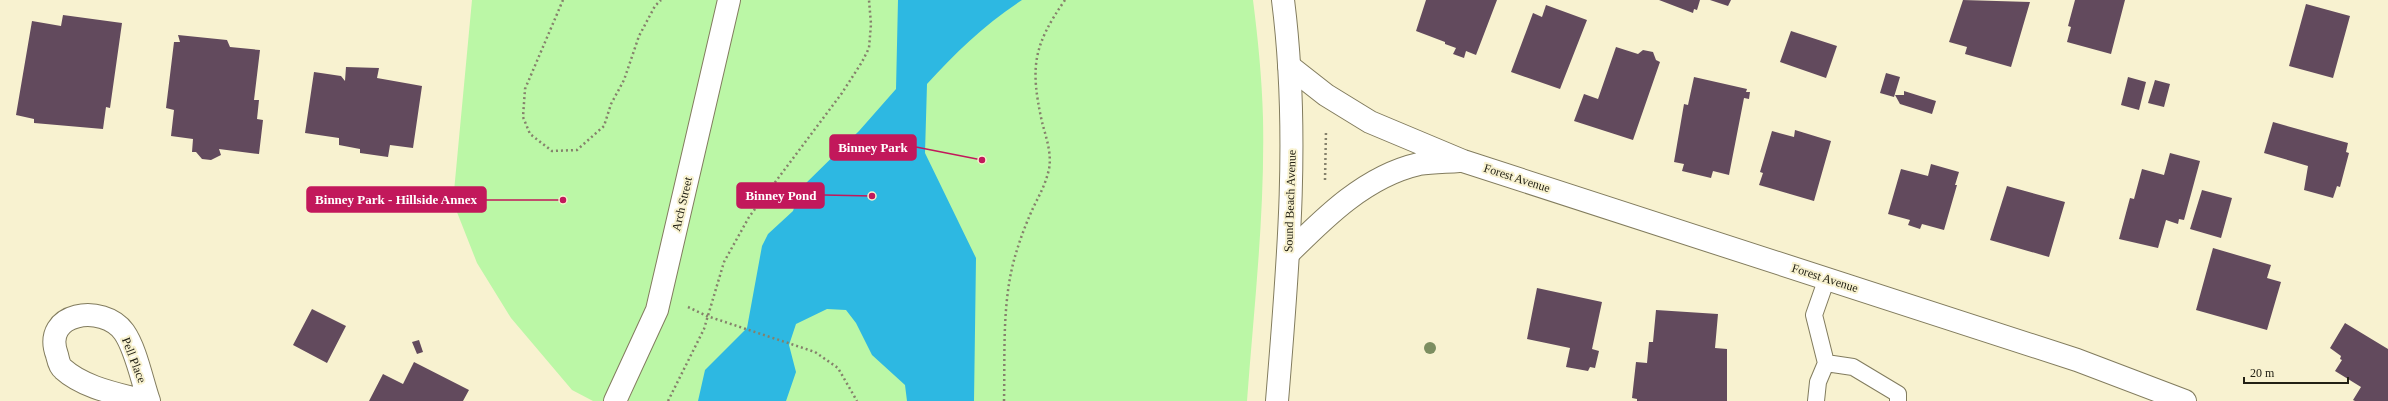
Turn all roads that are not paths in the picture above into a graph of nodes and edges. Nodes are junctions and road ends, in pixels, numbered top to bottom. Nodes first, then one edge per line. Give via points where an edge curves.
1 (729, 0) edge
2 (1283, 0) edge
3 (1289, 66) junction
4 (1463, 161) junction
5 (1288, 254) junction
6 (1827, 278) junction
7 (1826, 363) junction
8 (144, 401) edge
9 (149, 401) edge
10 (615, 401) edge
11 (1277, 401) edge
12 (1816, 401) edge
13 (1898, 401) edge
14 (2185, 401) edge

1 - 10 street, Arch Street via 657,310
2 - 3 street, Sound Beach Avenue
3 - 4 street, Forest Avenue via 1326,95 1370,122
3 - 5 street, Sound Beach Avenue via 1292,152
4 - 5 street, Forest Avenue via 1420,164 1394,172 1375,182 1324,218
4 - 6 street, Forest Avenue
5 - 11 street, Sound Beach Avenue
6 - 7 lane via 1814,315
6 - 14 street, Forest Avenue via 2077,360
7 - 12 lane via 1818,382
7 - 13 lane via 1853,367 1898,394
8 - 9 street, Pell Place via 84,382 61,368 53,345 58,329 69,318 89,315 107,318 124,332 134,353

